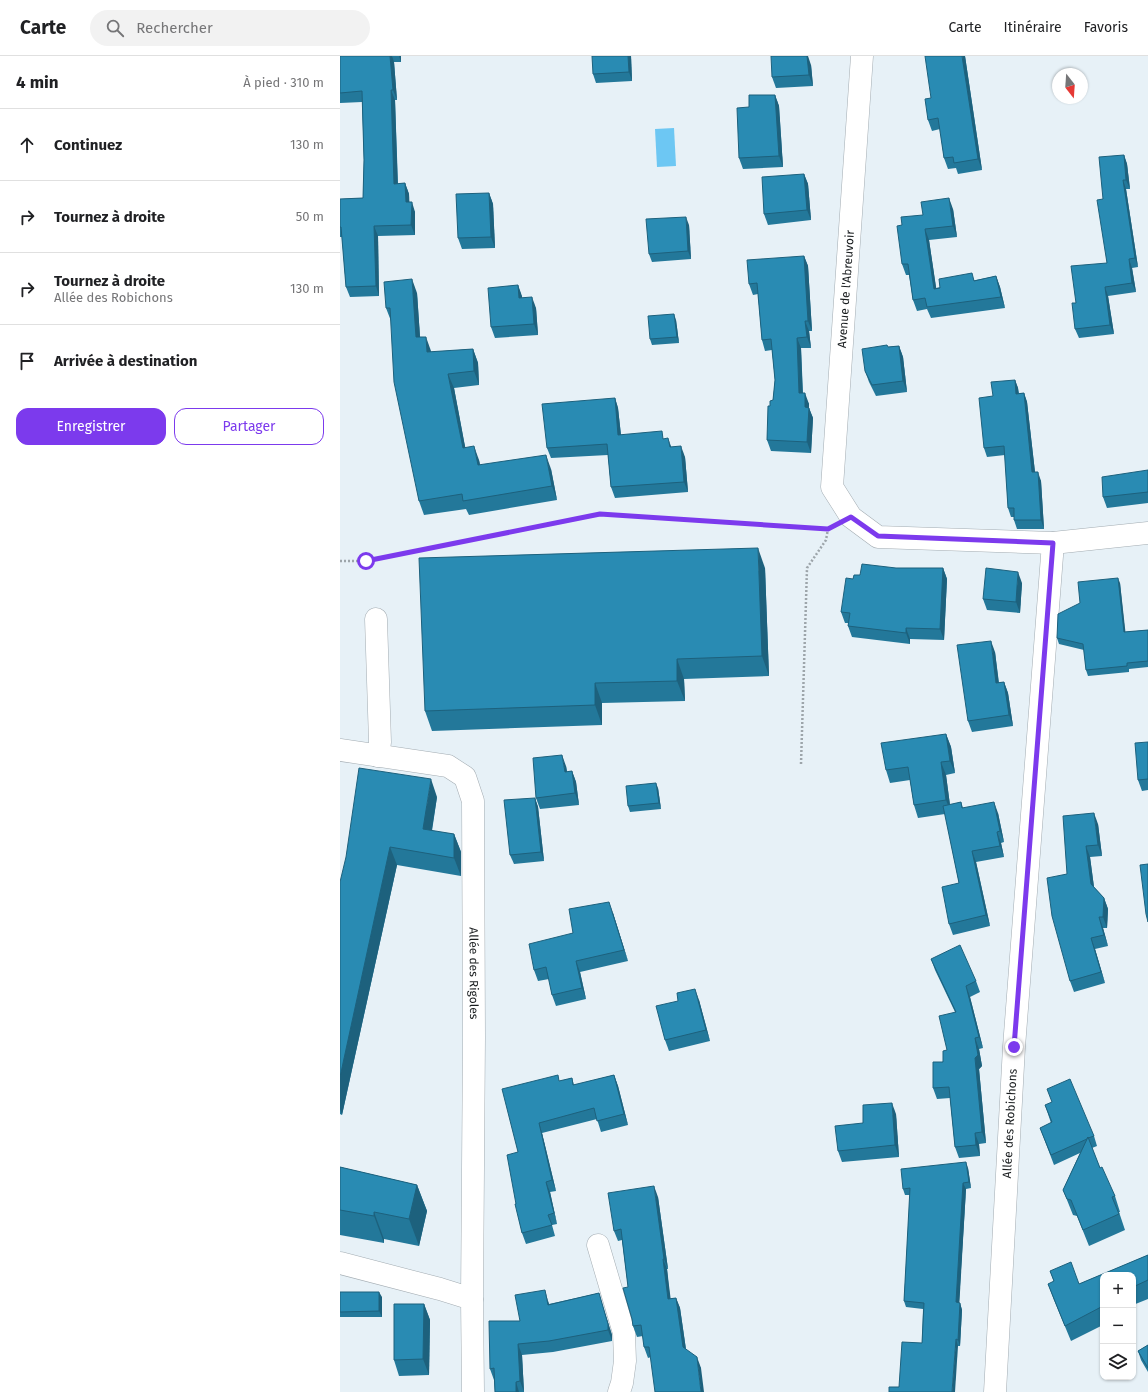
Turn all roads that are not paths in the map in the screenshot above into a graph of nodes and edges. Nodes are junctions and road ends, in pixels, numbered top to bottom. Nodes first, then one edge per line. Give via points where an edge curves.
1 (862, 56) edge
2 (1148, 533) edge
3 (1053, 543) junction
4 (376, 619) dead end
5 (340, 750) edge
6 (378, 756) junction
7 (598, 1245) dead end
8 (340, 1262) edge
9 (472, 1299) junction
10 (474, 1392) edge
11 (619, 1392) edge
12 (996, 1392) edge

1 - 3 street, Avenue de l'Abreuvoir via 832,487 851,517 878,536
2 - 3 street
3 - 12 street, Allée des Robichons via 1014,1047
4 - 6 street via 380,742
5 - 6 street, Allée des Rigoles
6 - 9 street, Allée des Rigoles via 448,766 465,777 473,802
7 - 11 street via 624,1333 625,1361
8 - 9 street
9 - 10 street, Allée des Rigoles

